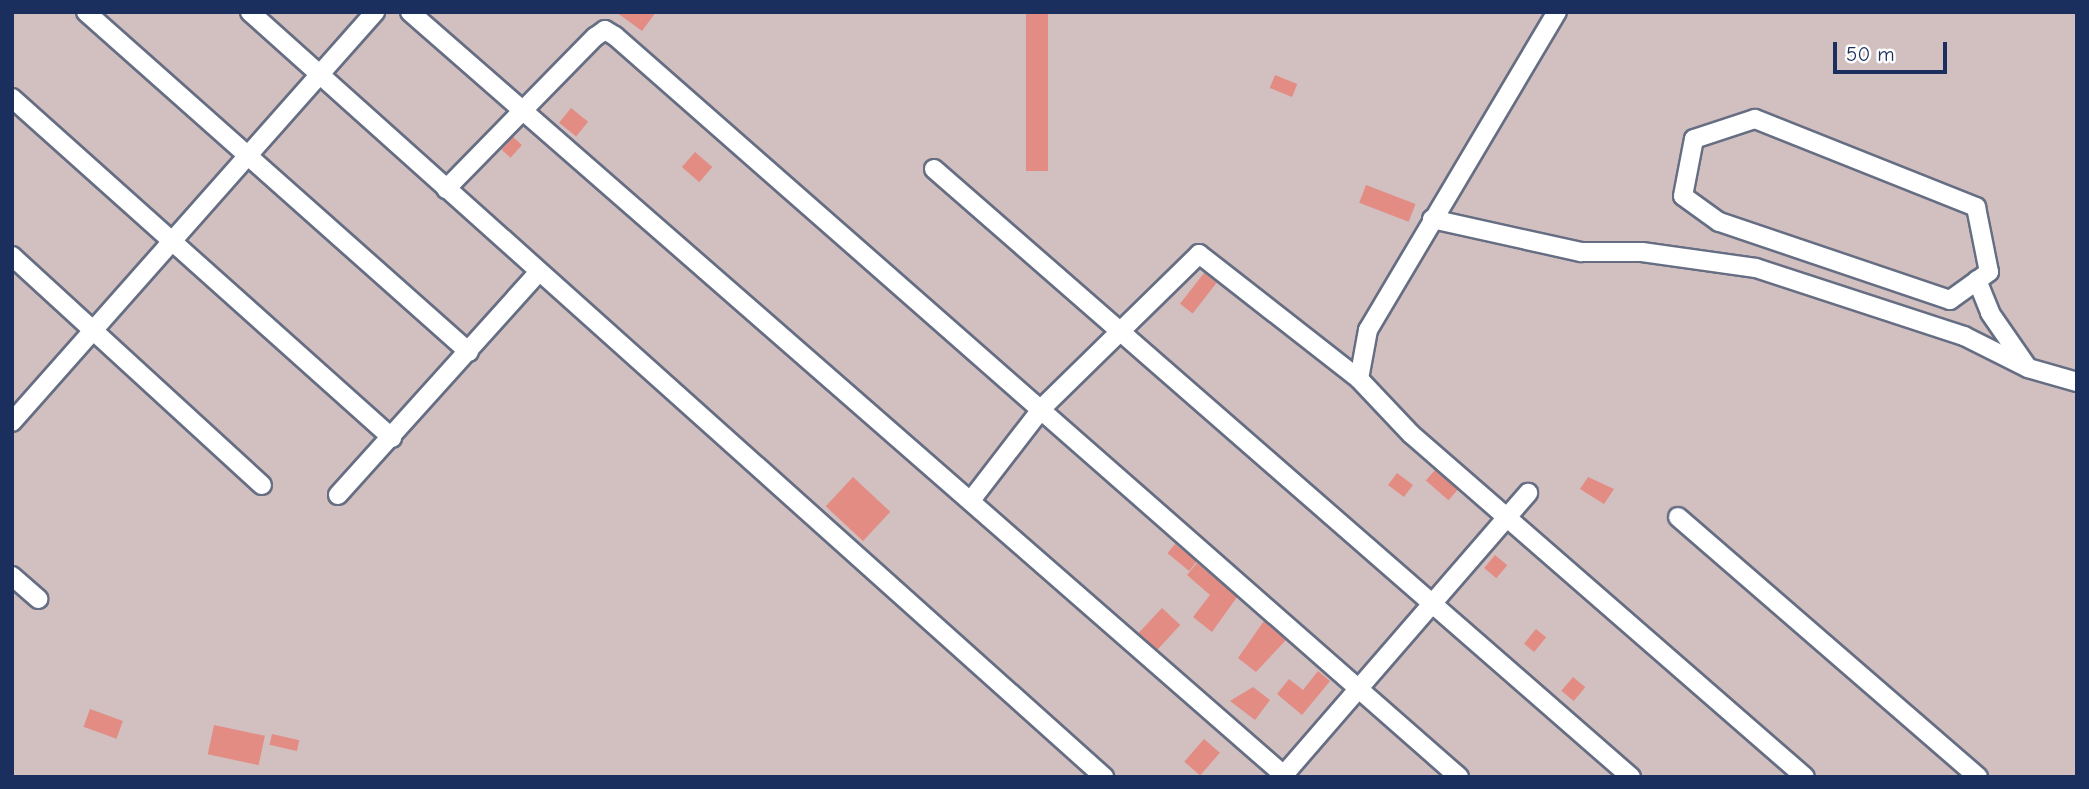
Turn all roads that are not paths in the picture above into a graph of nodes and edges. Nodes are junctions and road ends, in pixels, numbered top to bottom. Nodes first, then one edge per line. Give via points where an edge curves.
1 (86, 12) edge
2 (250, 12) edge
3 (375, 12) edge
4 (410, 12) edge
5 (1557, 12) edge
6 (319, 75) junction
7 (12, 98) edge
8 (529, 111) junction
9 (245, 159) junction
10 (934, 169) dead end
11 (446, 189) junction
12 (1433, 219) junction
13 (172, 242) junction
14 (12, 256) edge
15 (540, 272) junction
16 (1977, 280) junction
17 (1117, 328) junction
18 (93, 330) junction
19 (469, 352) junction
20 (2028, 368) junction
21 (1359, 379) junction
22 (2077, 382) edge
23 (1042, 408) junction
24 (13, 419) edge
25 (392, 438) junction
26 (262, 485) dead end
27 (1528, 493) dead end
28 (338, 495) dead end
29 (972, 499) junction
30 (1678, 517) dead end
31 (1508, 519) junction
32 (12, 576) edge
33 (38, 599) dead end
34 (1435, 605) junction
35 (1361, 689) junction
36 (1284, 776) edge
37 (1104, 777) edge
38 (1460, 777) edge
39 (1631, 777) edge
40 (1805, 777) edge
41 (1978, 777) edge

1 - 9 street
2 - 6 street
3 - 6 street
4 - 8 street
5 - 12 street
6 - 9 street
6 - 11 street
7 - 13 street
8 - 11 street
8 - 23 street via 605,30
8 - 29 street
9 - 13 street
9 - 19 street
10 - 17 street
11 - 15 street
12 - 20 street via 1581,252 1642,252 1756,268 1964,336
12 - 21 street via 1368,330
13 - 18 street
13 - 25 street
14 - 18 street
15 - 19 street
15 - 37 street
16 - 16 street via 1989,272 1976,207 1755,118 1694,139 1684,196 1718,222 1950,300
16 - 20 street via 1990,313
17 - 21 street via 1199,254
17 - 23 street
17 - 34 street
18 - 24 street
18 - 26 street
19 - 25 street
20 - 22 street
21 - 31 street
23 - 29 street
23 - 35 street
25 - 28 street
27 - 31 street
29 - 36 street
30 - 41 street
31 - 34 street
31 - 40 street
32 - 33 street
34 - 35 street
34 - 39 street
35 - 36 street
35 - 38 street

